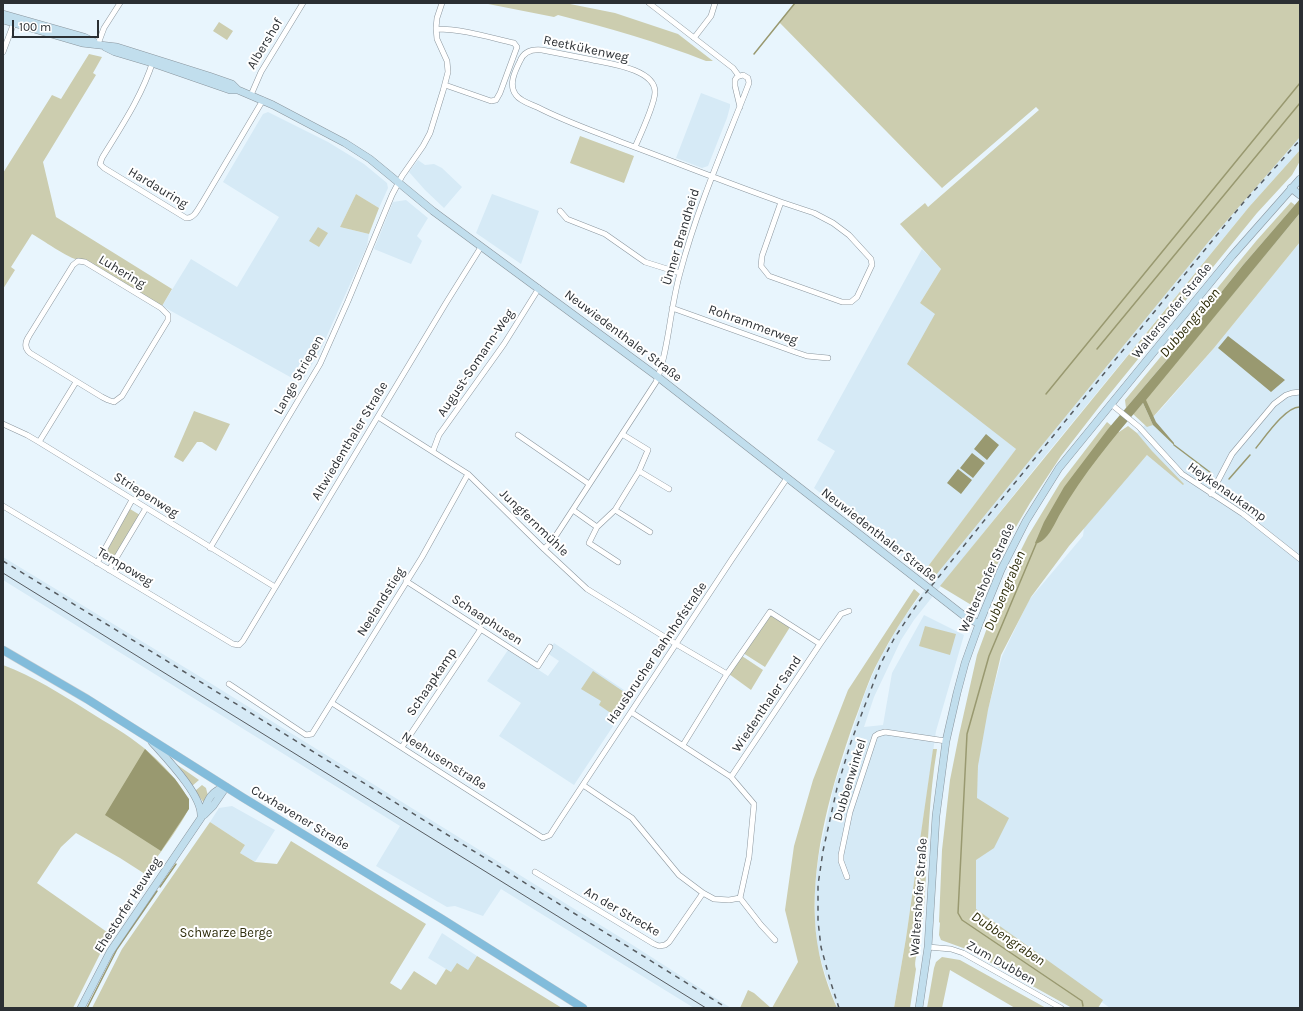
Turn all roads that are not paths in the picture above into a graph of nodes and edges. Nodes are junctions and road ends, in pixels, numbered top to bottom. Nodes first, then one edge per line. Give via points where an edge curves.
1 (120, 3) edge
2 (442, 3) edge
3 (648, 3) edge
4 (715, 3) edge
5 (300, 4) edge
6 (3, 14) edge
7 (3, 20) edge
8 (15, 20) junction
9 (436, 29) junction
10 (694, 38) junction
11 (98, 44) junction
12 (3, 52) edge
13 (153, 61) junction
14 (739, 76) junction
15 (445, 85) junction
16 (250, 95) junction
17 (263, 100) junction
18 (740, 107) junction
19 (635, 147) junction
20 (712, 177) junction
21 (1300, 179) edge
22 (398, 182) junction
23 (1291, 188) junction
24 (1300, 195) edge
25 (781, 202) junction
26 (560, 211) dead end
27 (481, 247) junction
28 (680, 273) junction
29 (539, 288) junction
30 (672, 308) junction
31 (828, 358) dead end
32 (658, 377) junction
33 (76, 382) junction
34 (1300, 392) edge
35 (1111, 404) junction
36 (378, 417) junction
37 (3, 424) edge
38 (622, 434) junction
39 (518, 435) dead end
40 (39, 442) junction
41 (433, 451) junction
42 (639, 471) junction
43 (468, 474) junction
44 (787, 478) junction
45 (589, 484) junction
46 (669, 489) dead end
47 (1211, 494) junction
48 (132, 500) junction
49 (3, 506) edge
50 (146, 508) junction
51 (573, 510) junction
52 (615, 510) junction
53 (597, 527) junction
54 (650, 532) dead end
55 (210, 548) junction
56 (544, 549) junction
57 (1300, 559) edge
58 (618, 562) dead end
59 (97, 563) junction
60 (109, 570) junction
61 (406, 581) junction
62 (275, 587) junction
63 (849, 611) dead end
64 (979, 624) junction
65 (481, 629) junction
66 (676, 644) junction
67 (820, 644) junction
68 (236, 646) joint
69 (550, 647) dead end
70 (3, 650) edge
71 (727, 674) junction
72 (229, 684) dead end
73 (332, 702) junction
74 (631, 712) junction
75 (150, 739) junction
76 (946, 741) junction
77 (683, 745) junction
78 (402, 747) junction
79 (731, 777) junction
80 (583, 784) junction
81 (226, 787) junction
82 (201, 818) junction
83 (543, 838) joint
84 (535, 872) dead end
85 (848, 877) dead end
86 (703, 893) junction
87 (740, 898) junction
88 (775, 940) dead end
89 (928, 947) junction
90 (81, 1008) edge
91 (583, 1008) edge
92 (919, 1008) edge
93 (1061, 1008) edge

1 - 11 street via 104,28
2 - 9 street
3 - 10 street
4 - 10 street via 711,16
5 - 16 street, Albershof
6 - 8 main road, Neuwiedenthaler Straße
7 - 8 main road, Neuwiedenthaler Straße
8 - 11 main road, Neuwiedenthaler Straße via 84,37
8 - 12 street
9 - 15 street, Lange Striepen via 437,39 447,61
9 - 15 street via 466,32 514,43 517,47 496,100 491,101
10 - 14 street via 733,68
11 - 13 main road, Neuwiedenthaler Straße via 117,47
13 - 16 main road, Neuwiedenthaler Straße via 232,84
13 - 17 street, Hardauring via 142,89 100,164 186,218 194,216
14 - 18 street via 735,80 735,86
14 - 18 street, Ünner Brandheid via 747,77 749,82
15 - 22 street, Lange Striepen via 426,142
16 - 17 main road, Neuwiedenthaler Straße
17 - 22 main road, Neuwiedenthaler Straße via 345,143
18 - 20 street, Ünner Brandheid
19 - 19 street, Reetkükenweg via 655,95 655,88 648,78 625,67 542,50 535,49 522,56 512,82 517,97 555,116
19 - 20 street, Reetkükenweg
20 - 25 street, Reetkükenweg
20 - 28 street, Ünner Brandheid via 696,217
21 - 23 main road, Waltershofer Straße
22 - 27 main road, Neuwiedenthaler Straße
22 - 55 street, Lange Striepen via 320,364
23 - 24 main road
23 - 35 main road, Waltershofer Straße
25 - 25 street, Reetkükenweg via 814,213 833,223 849,235 871,259 872,265 857,297 851,302 842,302 769,276 761,266 762,256
26 - 28 street via 566,219 605,234 645,262
27 - 29 main road, Neuwiedenthaler Straße
27 - 36 street, Altwiedenthaler Straße
28 - 30 street, Ünner Brandheid
29 - 32 main road, Neuwiedenthaler Straße
29 - 41 street, August-Somann-Weg via 504,344 439,435
30 - 31 street, Rohrammerweg via 807,356
30 - 32 street, Ünner Brandheid via 664,359
32 - 38 street, Ünner Brandheid
32 - 44 main road, Neuwiedenthaler Straße
33 - 33 street, Luhering via 108,400 117,401 168,318 161,308 80,261 73,265 25,345 30,353
33 - 40 street
34 - 47 street via 1286,395 1274,404 1232,454
35 - 47 street, Heykenaukamp via 1132,421 1182,474
35 - 64 main road, Waltershofer Straße via 1059,468 1040,496 1015,540
36 - 41 street, Jungfernmühle
36 - 62 street, Altwiedenthaler Straße
37 - 40 street, Striepenweg
38 - 42 street via 648,450
38 - 45 street, Ünner Brandheid
39 - 45 street
40 - 48 street, Striepenweg
41 - 43 street, Jungfernmühle
42 - 46 street
42 - 52 street
43 - 56 street, Jungfernmühle
43 - 61 street, Neelandstieg
44 - 64 main road, Neuwiedenthaler Straße via 963,615
44 - 66 street, Hausbrucher Bahnhofstraße
45 - 51 street, Ünner Brandheid
47 - 57 street, Heykenaukamp via 1243,514
48 - 50 street, Striepenweg
48 - 59 street
49 - 59 street, Tempoweg
50 - 55 street, Striepenweg
50 - 60 street
51 - 53 street
51 - 56 street, Ünner Brandheid
52 - 53 street
52 - 54 street
53 - 58 street via 589,543
55 - 62 street, Striepenweg
56 - 66 street, Jungfernmühle via 587,589
59 - 60 street, Tempoweg
60 - 68 street, Tempoweg
61 - 65 street, Schaaphusen
61 - 73 street, Neelandstieg
62 - 68 street, Altwiedenthaler Straße via 242,642
63 - 67 street, Wiedenthaler Sand via 841,614
64 - 76 main road, Waltershofer Straße via 962,673
65 - 69 street, Schaaphusen via 538,666
65 - 78 street, Schaapkamp
66 - 71 street
66 - 74 street, Hausbrucher Bahnhofstraße
67 - 71 street via 770,612
67 - 79 street, Wiedenthaler Sand
70 - 75 main road, Cuxhavener Straße
71 - 77 street
72 - 73 street, Neelandstieg via 306,735 314,732
73 - 78 street, Neehusenstraße
74 - 77 street
74 - 80 street, Hausbrucher Bahnhofstraße
75 - 81 main road, Cuxhavener Straße
75 - 82 main road via 197,800
76 - 85 street, Dubbenwinkel via 885,732 875,736 850,812 841,855 843,868
76 - 89 main road, Waltershofer Straße via 936,816
77 - 79 street
78 - 83 street, Neehusenstraße
79 - 87 street via 754,804 749,857
80 - 83 street, Hausbrucher Bahnhofstraße via 550,835
80 - 86 street via 632,818 679,875
81 - 82 main road, Ehestorfer Heuweg via 214,791
81 - 91 main road, Cuxhavener Straße
82 - 90 main road, Ehestorfer Heuweg via 110,952
84 - 86 street, An der Strecke via 640,937 660,946 669,942
86 - 87 street via 714,900
87 - 88 street
89 - 92 main road, Waltershofer Straße
89 - 93 street, Zum Dubben via 963,953

